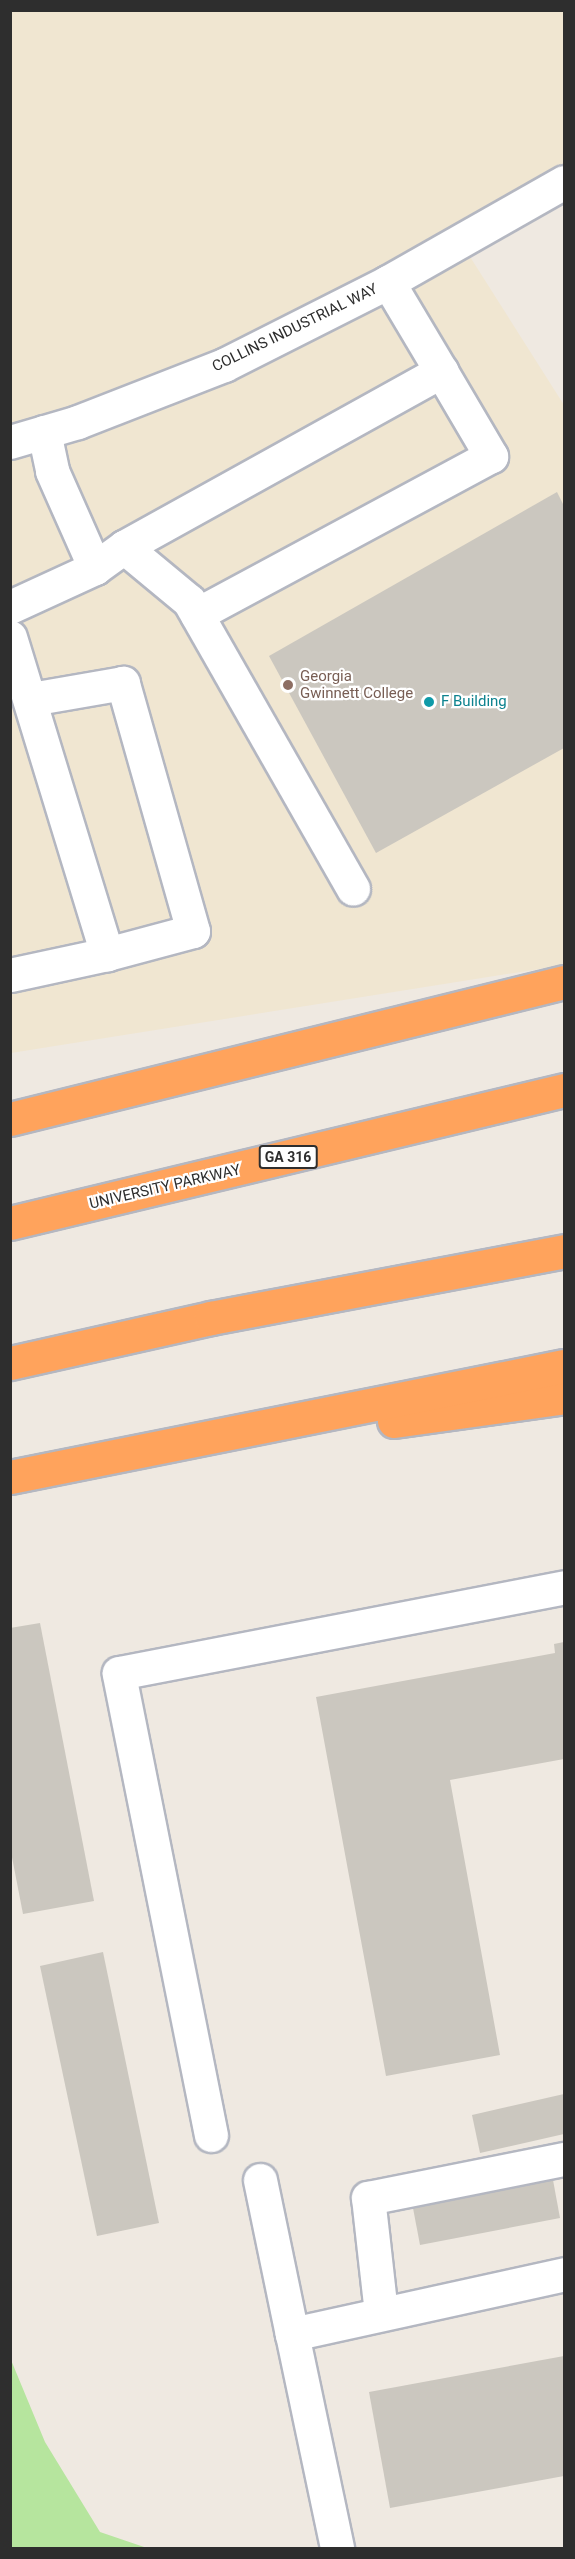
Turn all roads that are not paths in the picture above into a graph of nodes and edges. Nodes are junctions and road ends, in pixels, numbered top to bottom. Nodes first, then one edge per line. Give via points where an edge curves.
1 (564, 182) edge
2 (388, 282) junction
3 (441, 371) junction
4 (44, 432) junction
5 (10, 442) edge
6 (124, 547) junction
7 (95, 568) junction
8 (10, 607) edge
9 (196, 614) junction
10 (10, 637) edge
11 (31, 699) junction
12 (353, 888) dead end
13 (107, 954) junction
14 (10, 975) edge
15 (564, 982) edge
16 (564, 1090) edge
17 (10, 1119) edge
18 (10, 1223) edge
19 (564, 1251) edge
20 (10, 1363) edge
21 (564, 1366) edge
22 (564, 1397) edge
23 (20, 1475) edge
24 (564, 1587) edge
25 (211, 2135) dead end
26 (564, 2158) edge
27 (260, 2180) dead end
28 (564, 2274) edge
29 (381, 2313) junction
30 (292, 2334) junction
31 (336, 2548) edge

1 - 2 street, COLLINS INDUSTRIAL WAY
2 - 3 street
2 - 4 street, COLLINS INDUSTRIAL WAY via 224,365
3 - 6 street
3 - 9 street via 491,456
4 - 5 street, COLLINS INDUSTRIAL WAY
4 - 7 street via 52,471
6 - 7 street
6 - 9 street via 189,600
7 - 8 street
9 - 12 street
10 - 11 street
11 - 13 street
11 - 13 street via 123,683 193,931
13 - 14 street
15 - 17 highway
16 - 18 highway, UNIVERSITY PARKWAY / GA 316
19 - 20 highway via 211,1318
21 - 23 highway
22 - 23 highway
24 - 25 street via 119,1673
26 - 29 street via 368,2198
27 - 30 street
28 - 29 street
29 - 30 street
30 - 31 street

